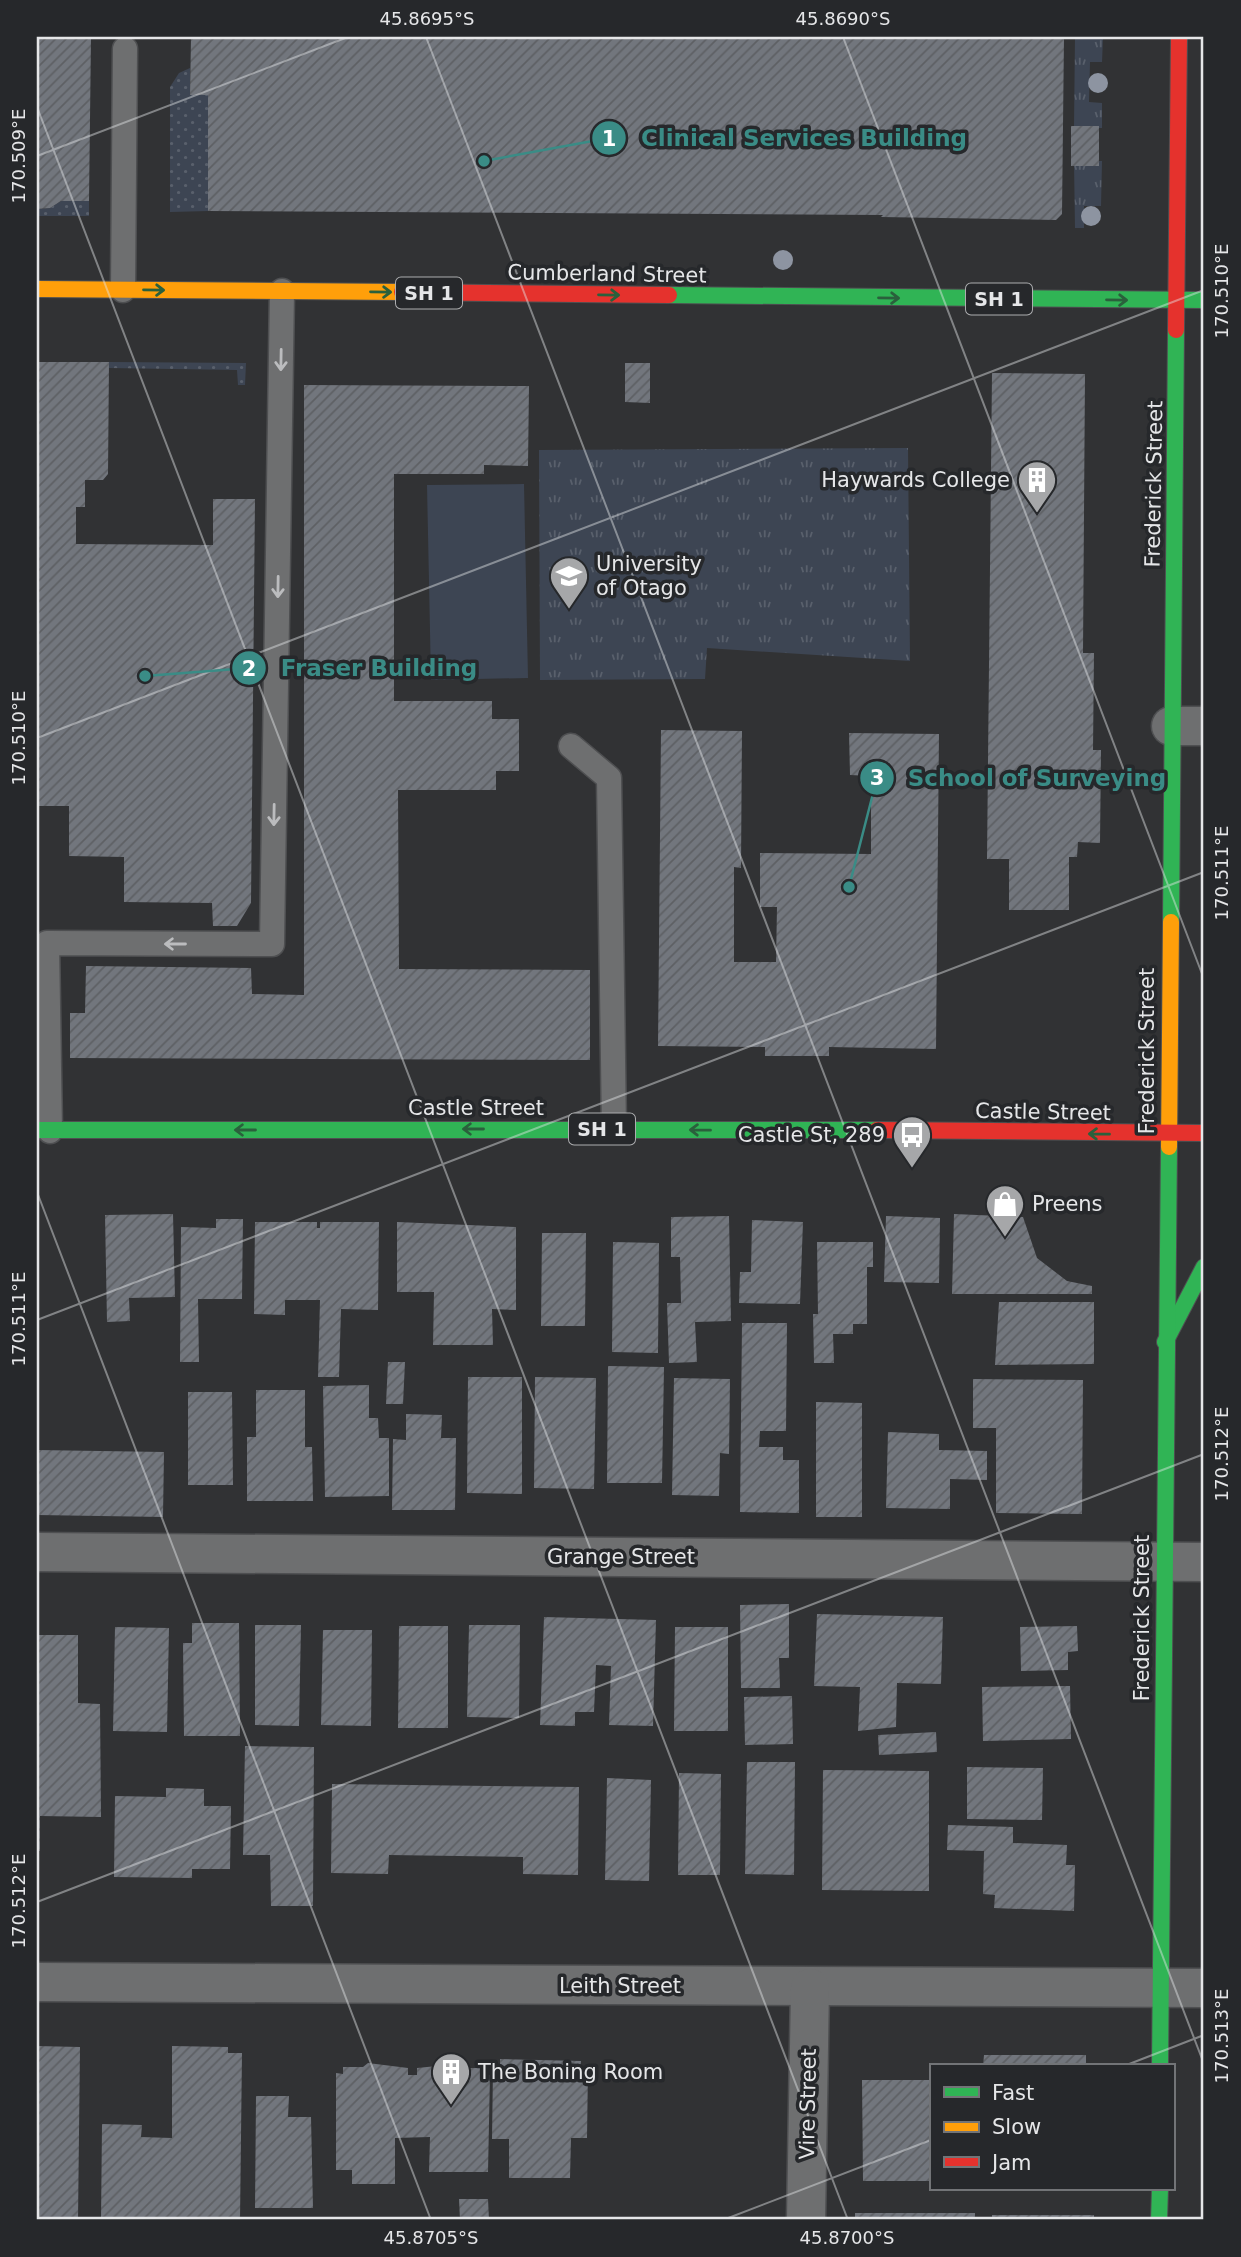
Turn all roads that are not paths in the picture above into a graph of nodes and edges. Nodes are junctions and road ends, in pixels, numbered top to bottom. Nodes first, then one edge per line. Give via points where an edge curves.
1 (1179, 37) edge
2 (125, 49) dead end
3 (37, 289) edge
4 (123, 290) junction
5 (282, 291) junction
6 (1177, 300) junction
7 (1204, 300) edge
8 (1187, 726) edge
9 (571, 746) dead end
10 (614, 1129) junction
11 (43, 1130) edge
12 (1204, 1133) edge
13 (1168, 1135) junction
14 (1204, 1267) edge
15 (1165, 1342) junction
16 (37, 1552) edge
17 (1164, 1562) junction
18 (1204, 1562) edge
19 (37, 1982) edge
20 (810, 1988) junction
21 (1160, 1988) junction
22 (1204, 1988) edge
23 (1160, 2064) edge
24 (1160, 2190) edge
25 (806, 2220) edge
26 (1160, 2220) edge

1 - 6 main road, Frederick Street
2 - 4 lane
3 - 4 main road, Cumberland Street / SH 1
4 -> 5 main road, Cumberland Street / SH 1
5 -> 6 main road, Cumberland Street / SH 1
5 -> 11 lane via 272,944 47,943
6 - 7 main road, SH 1
6 - 8 main road, Frederick Street
8 - 13 main road, Frederick Street
9 - 10 lane via 609,779
10 -> 11 main road, Castle Street / SH 1
13 -> 10 main road, Castle Street / SH 1
12 - 13 main road, SH 1
13 - 15 main road, Frederick Street
14 - 15 main road
15 - 17 main road, Frederick Street
16 - 17 street, Grange Street
17 - 18 street, Grange Street
17 - 21 main road, Frederick Street
19 - 20 street, Leith Street
20 - 21 street, Leith Street
20 - 25 street, Vire Street
21 - 22 street, Leith Street
21 - 23 main road, Frederick Street
24 - 26 main road

